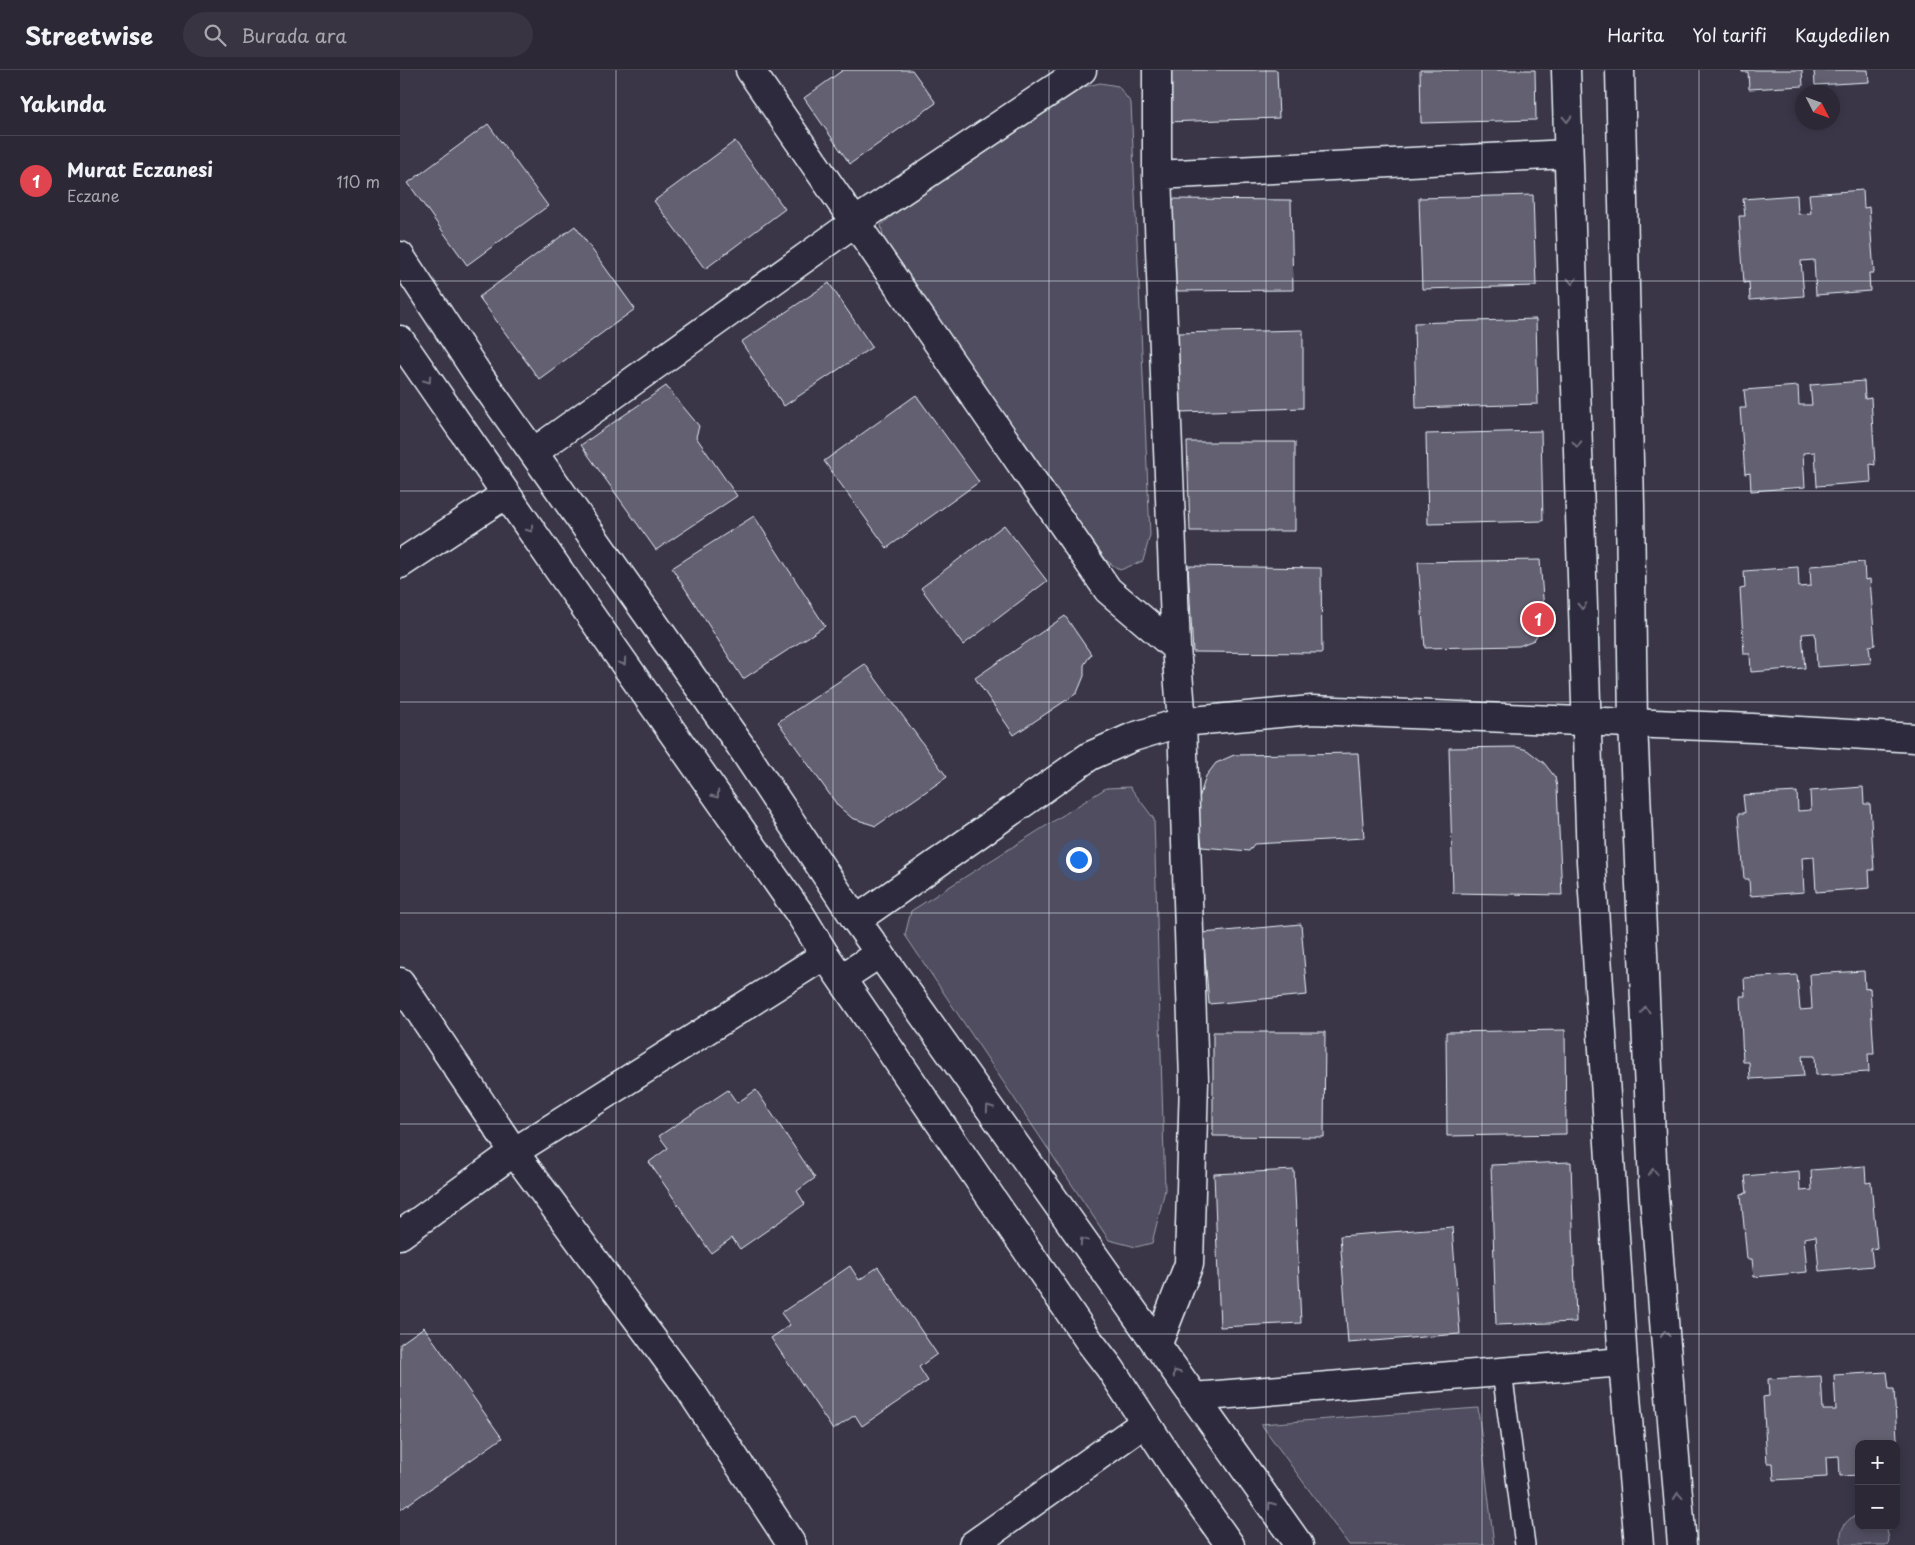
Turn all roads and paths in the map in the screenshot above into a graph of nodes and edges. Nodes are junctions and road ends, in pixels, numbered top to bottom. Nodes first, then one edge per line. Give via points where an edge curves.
1 (750, 70) edge
2 (1082, 70) edge
3 (1157, 70) edge
4 (1566, 70) edge
5 (1620, 70) edge
6 (1568, 154) junction
7 (1157, 176) junction
8 (855, 222) junction
9 (400, 256) edge
10 (400, 340) edge
11 (534, 452) junction
12 (506, 494) junction
13 (400, 564) edge
14 (1176, 648) junction
15 (1586, 721) junction
16 (1182, 722) junction
17 (1633, 723) junction
18 (1915, 738) edge
19 (849, 909) junction
20 (807, 925) junction
21 (880, 953) junction
22 (826, 955) junction
23 (842, 978) junction
24 (400, 982) edge
25 (514, 1152) junction
26 (400, 1236) edge
27 (1157, 1346) junction
28 (1623, 1362) junction
29 (1502, 1372) junction
30 (1193, 1396) junction
31 (1146, 1422) junction
32 (792, 1545) edge
33 (973, 1545) edge
34 (1230, 1545) edge
35 (1299, 1545) edge
36 (1525, 1545) edge
37 (1639, 1545) edge
38 (1682, 1545) edge

1 - 8 street
2 - 8 street
3 - 7 street
4 -> 6 street
5 - 17 street
6 - 7 street
6 -> 15 street
7 - 14 street
8 - 11 street
8 - 14 street via 1108,590
9 - 11 street
10 -> 12 street
11 - 19 street via 740,745
12 - 13 street
12 -> 20 street
14 - 16 street
15 - 16 street via 1312,710
15 - 17 street
15 - 28 street via 1591,861
16 - 19 street via 1133,737 1090,756
16 - 27 street via 1194,1080 1189,1264
17 - 18 street
38 -> 17 street via 1653,1183
19 - 20 street
19 - 21 street
20 - 22 street
21 - 23 street
27 -> 21 street
22 - 23 street
22 - 25 street
23 - 31 street
24 - 25 street
25 - 26 street
25 - 32 street via 690,1390
30 -> 27 street
28 - 29 street
28 - 37 street
29 - 30 street
29 - 36 lane
35 -> 30 street
31 - 33 street
31 - 34 street

